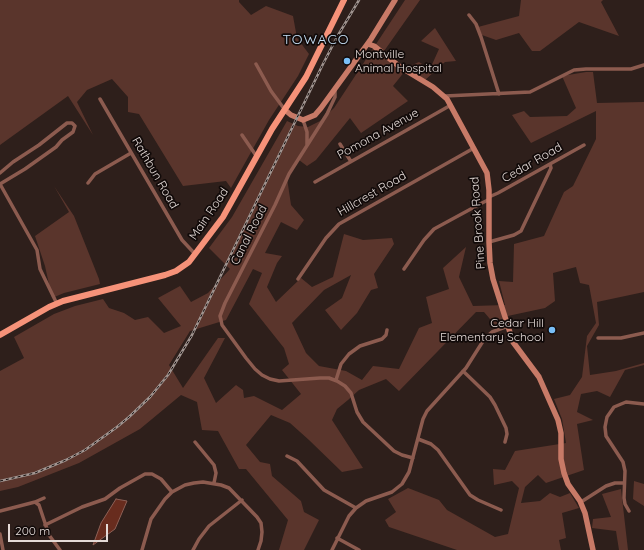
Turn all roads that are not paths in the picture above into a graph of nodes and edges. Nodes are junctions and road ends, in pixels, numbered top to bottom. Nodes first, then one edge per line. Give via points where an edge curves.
1 (344, 0) edge
2 (395, 0) edge
3 (469, 16) dead end
4 (368, 44) junction
5 (256, 64) dead end
6 (644, 65) edge
7 (335, 90) junction
8 (499, 94) junction
9 (445, 96) junction
10 (100, 99) dead end
11 (451, 104) junction
12 (285, 110) junction
13 (303, 120) junction
14 (242, 136) dead end
15 (340, 144) dead end
16 (584, 145) dead end
17 (307, 146) junction
18 (474, 148) junction
19 (131, 153) junction
20 (257, 157) junction
21 (350, 160) junction
22 (550, 164) junction
23 (0, 173) edge
24 (315, 182) dead end
25 (88, 183) dead end
26 (0, 184) edge
27 (488, 199) junction
28 (488, 242) junction
29 (195, 254) junction
30 (404, 269) dead end
31 (298, 279) dead end
32 (57, 304) junction
33 (508, 326) junction
34 (387, 330) dead end
35 (644, 333) edge
36 (0, 335) edge
37 (598, 338) dead end
38 (463, 371) junction
39 (336, 380) junction
40 (644, 404) edge
41 (418, 439) junction
42 (196, 442) dead end
43 (505, 442) dead end
44 (287, 456) dead end
45 (413, 458) junction
46 (214, 483) junction
47 (624, 483) junction
48 (172, 492) junction
49 (44, 498) dead end
50 (242, 500) junction
51 (35, 502) junction
52 (580, 502) junction
53 (356, 508) junction
54 (501, 510) dead end
55 (0, 511) edge
56 (628, 511) dead end
57 (45, 524) junction
58 (0, 534) edge
59 (337, 538) junction
60 (3, 550) edge
61 (60, 550) edge
62 (142, 550) edge
63 (193, 550) edge
64 (258, 550) edge
65 (332, 550) edge
66 (360, 550) edge
67 (593, 550) edge

1 - 12 main road, Main Road via 306,77
2 - 4 street
3 - 8 street via 476,24
4 - 7 street
4 - 9 street, Pine Brook Road
5 - 12 street
6 - 8 street via 632,69 579,69 530,92
7 - 13 street via 315,115
7 - 17 street, Canal Road via 335,97 327,114
8 - 9 street
9 - 11 street, Pine Brook Road
10 - 19 street, Rathbun Road
11 - 18 street, Pine Brook Road
11 - 21 street, Pomona Avenue
12 - 13 street
12 - 20 main road, Main Road
13 - 17 street via 307,132
14 - 20 street
15 - 21 street
16 - 22 street, Cedar Road
17 - 39 street, Canal Road via 289,174 220,316 222,325 255,369 266,377 279,381 320,378
18 - 27 street, Pine Brook Road via 487,173
18 - 31 street, Hillcrest Road via 339,224 326,238
19 - 25 street via 95,174
19 - 29 street, Rathbun Road via 182,240
20 - 29 main road, Main Road via 223,217
21 - 24 street, Pomona Avenue
22 - 27 street, Cedar Road
22 - 28 street via 551,168 520,231
23 - 26 street via 67,122 72,122 75,126 73,132 56,147
26 - 32 street via 37,250 40,269
27 - 28 street, Pine Brook Road
27 - 30 street, Cedar Road via 434,229
28 - 33 street, Pine Brook Road via 492,275
29 - 32 main road, Main Road via 176,271
32 - 36 main road, Main Road
33 - 38 street via 492,332 485,338
33 - 52 street, Pine Brook Road via 516,347 539,377 558,420 564,473
34 - 39 street via 382,339 360,346 349,354 340,364
35 - 37 street via 621,338
38 - 41 street via 428,411 423,419
38 - 43 street via 495,404 506,428
39 - 45 street via 351,393 357,412 367,426 394,451
40 - 47 street via 626,402 614,407 607,417 606,436 622,462
41 - 45 street
41 - 54 street via 438,450 474,498
42 - 46 street via 214,464
44 - 53 street via 297,461 324,490
45 - 53 street via 400,487 366,501
46 - 48 street via 194,483
46 - 50 street via 229,488
47 - 52 street via 611,484
47 - 56 street
48 - 57 street via 161,479 152,474 145,474 105,499
48 - 62 street via 151,519
49 - 51 street
50 - 63 street via 209,526
50 - 64 street via 261,523 262,537
51 - 55 street
51 - 57 street via 39,505
52 - 67 street, Pine Brook Road via 586,513
53 - 59 street via 348,516
57 - 61 street via 49,535
58 - 60 street
59 - 65 street
59 - 66 street

